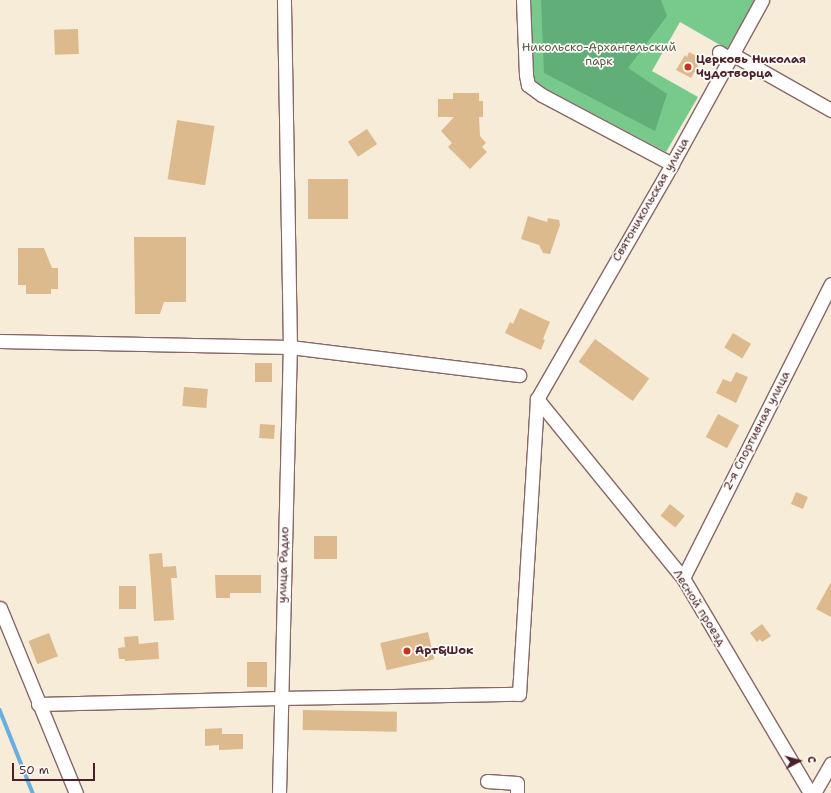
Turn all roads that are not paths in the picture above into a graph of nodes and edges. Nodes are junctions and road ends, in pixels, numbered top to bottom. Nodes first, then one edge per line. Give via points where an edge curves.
1 (284, 0) edge
2 (523, 0) edge
3 (762, 0) edge
4 (727, 55) junction
5 (831, 110) edge
6 (672, 164) junction
7 (831, 284) edge
8 (0, 341) edge
9 (290, 342) junction
10 (519, 375) dead end
11 (537, 399) junction
12 (682, 578) junction
13 (0, 608) edge
14 (280, 698) junction
15 (38, 704) junction
16 (831, 763) edge
17 (487, 780) dead end
18 (76, 793) edge
19 (279, 793) edge
20 (517, 793) edge
21 (810, 793) edge
22 (814, 793) edge

1 - 9 street, улица Радио
2 - 6 street via 528,84 542,95
3 - 4 street, Святоникольская улица
4 - 5 street
4 - 6 street, Святоникольская улица
6 - 11 street, Святоникольская улица
7 - 12 street, 2-я Спортивная улица
8 - 9 street
9 - 10 street
9 - 14 street, улица Радио
11 - 12 street, Лесной проезд
11 - 14 street via 519,694
12 - 21 street, Лесной проезд
13 - 15 street
14 - 15 street
14 - 19 street, улица Радио
15 - 18 street
16 - 22 street
17 - 20 street via 518,783

